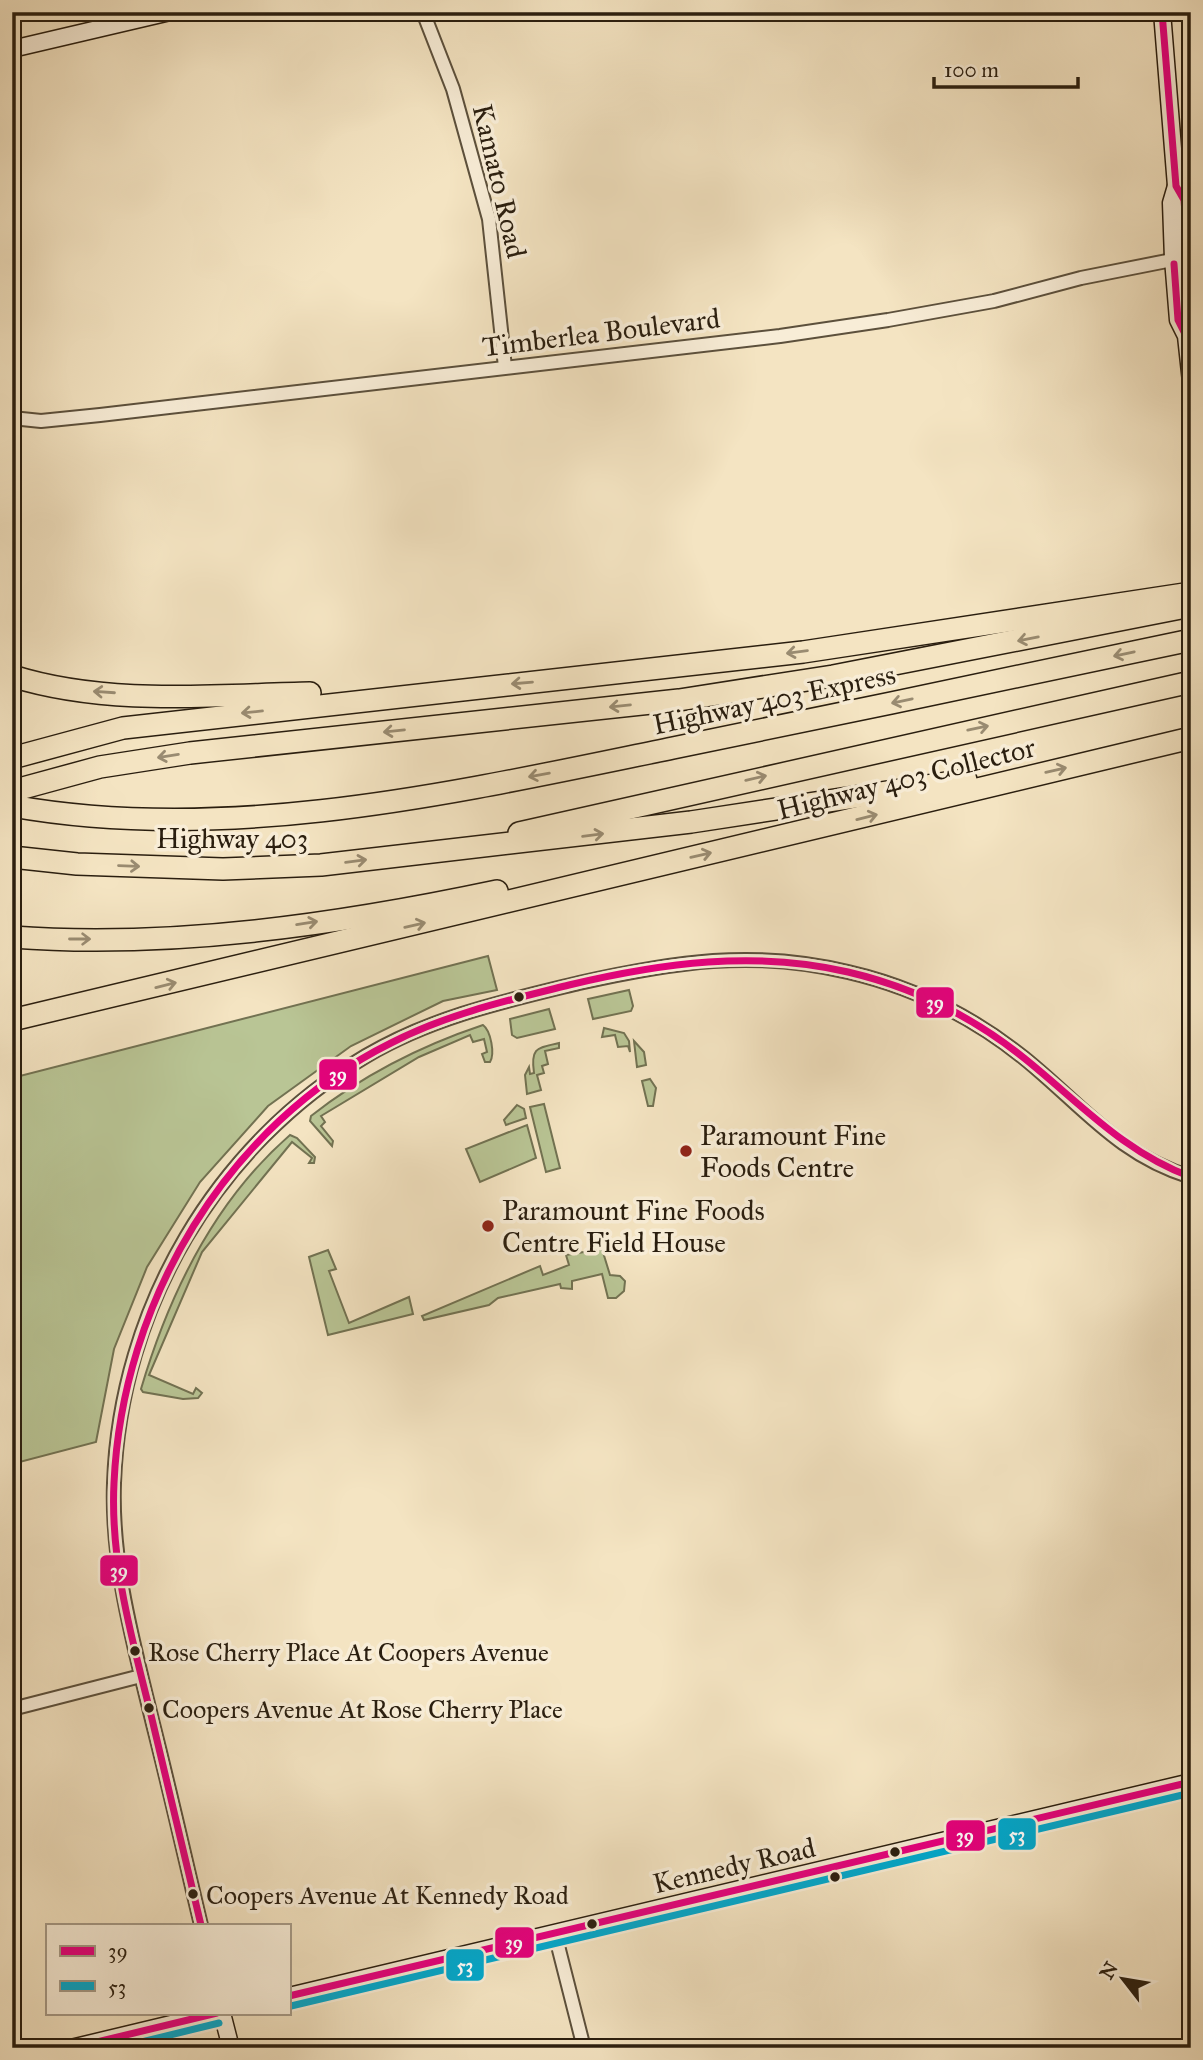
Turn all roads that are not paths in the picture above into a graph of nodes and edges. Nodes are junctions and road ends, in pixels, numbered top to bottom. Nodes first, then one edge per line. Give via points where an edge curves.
1 (170, 12) edge
2 (423, 12) edge
3 (1162, 12) edge
4 (12, 49) edge
5 (1184, 258) edge
6 (1191, 294) edge
7 (1189, 330) edge
8 (505, 367) junction
9 (1191, 382) edge
10 (12, 418) edge
11 (1191, 593) edge
12 (1191, 606) edge
13 (1191, 640) edge
14 (12, 676) edge
15 (1191, 682) edge
16 (442, 690) junction
17 (1191, 738) edge
18 (12, 758) edge
19 (990, 786) junction
20 (12, 791) edge
21 (367, 805) joint
22 (12, 806) edge
23 (452, 849) junction
24 (12, 857) edge
25 (634, 870) junction
26 (12, 937) edge
27 (100, 1001) junction
28 (12, 1020) edge
29 (12, 1030) edge
30 (1191, 1177) edge
31 (141, 1676) junction
32 (12, 1709) edge
33 (1191, 1782) edge
34 (201, 1924) edge
35 (555, 1934) junction
36 (290, 1996) edge
37 (216, 2014) edge
38 (220, 2014) edge
39 (71, 2048) edge
40 (230, 2048) edge
41 (584, 2048) edge

1 - 4 main road
2 - 8 street, Kamato Road via 453,89 489,219
3 - 5 main road via 1176,186 1184,200
5 - 6 main road
5 - 7 main road via 1178,320
5 - 8 street, Timberlea Boulevard via 898,319
7 - 9 main road
8 - 10 street, Timberlea Boulevard via 109,414 41,421
11 -> 16 highway via 803,652
12 -> 20 highway via 718,694 190,753 100,767
13 -> 21 highway, Highway 403 Express via 573,769
16 -> 14 highway via 186,697 90,691
23 -> 15 highway
16 -> 18 highway via 123,728
19 -> 17 highway, Highway 403 Collector
23 -> 19 highway via 691,822 966,780
25 -> 19 highway, Highway 403 Collector
21 - 22 highway, Highway 403 via 208,821
24 -> 23 highway, Highway 403 via 223,869 321,865
26 -> 25 highway via 168,939 277,927 549,880
27 -> 25 highway
27 - 28 highway
27 - 29 highway
30 - 31 street via 1158,1165 1113,1139 1024,1058 956,1012 883,982 828,967 756,958 658,965 486,1005 395,1041 304,1099 240,1160 186,1233 158,1291 128,1385 114,1483 117,1553
31 - 32 street
31 - 34 street
33 - 35 main road, Kennedy Road
35 - 36 main road, Kennedy Road
35 - 41 street
37 - 39 main road
38 - 40 main road

